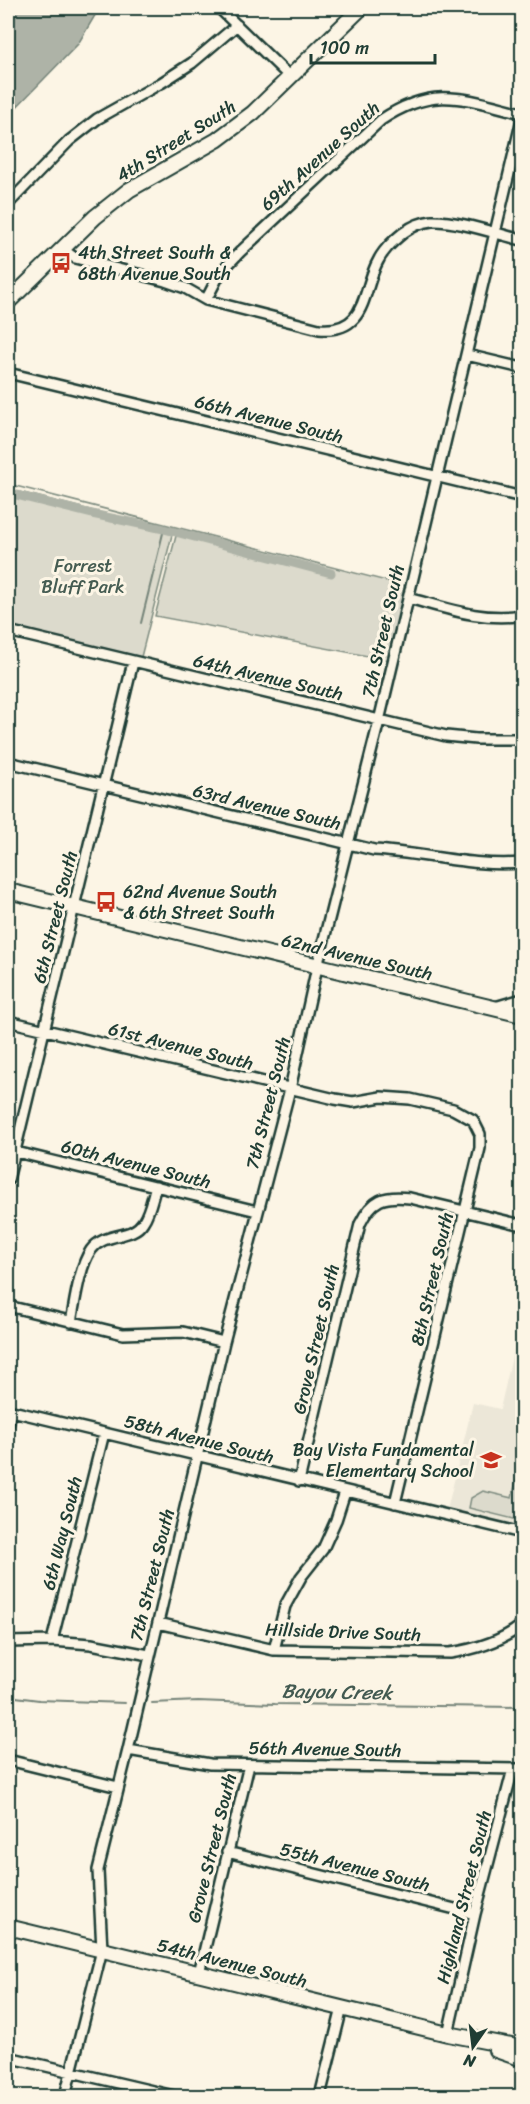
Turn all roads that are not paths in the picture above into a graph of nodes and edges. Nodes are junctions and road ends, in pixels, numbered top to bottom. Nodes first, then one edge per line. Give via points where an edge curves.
1 (219, 8) edge
2 (361, 8) edge
3 (237, 25) junction
4 (291, 78) junction
5 (522, 113) edge
6 (522, 119) edge
7 (8, 204) edge
8 (496, 234) junction
9 (522, 240) edge
10 (62, 249) junction
11 (206, 300) junction
12 (8, 302) edge
13 (467, 355) junction
14 (522, 368) edge
15 (8, 373) edge
16 (437, 476) junction
17 (522, 497) edge
18 (408, 598) junction
19 (522, 615) edge
20 (8, 631) edge
21 (133, 662) junction
22 (379, 721) junction
23 (522, 739) edge
24 (8, 762) edge
25 (104, 785) junction
26 (348, 844) junction
27 (522, 863) edge
28 (8, 891) edge
29 (74, 908) junction
30 (317, 966) junction
31 (522, 999) edge
32 (492, 1008) junction
33 (522, 1015) edge
34 (8, 1021) edge
35 (44, 1030) junction
36 (290, 1089) junction
37 (419, 1101) joint
38 (11, 1151) edge
39 (8, 1180) edge
40 (156, 1186) junction
41 (465, 1210) junction
42 (257, 1211) junction
43 (522, 1225) edge
44 (8, 1306) edge
45 (70, 1322) junction
46 (224, 1342) junction
47 (9, 1410) edge
48 (8, 1426) edge
49 (104, 1433) junction
50 (197, 1456) junction
51 (299, 1481) junction
52 (345, 1491) junction
53 (395, 1503) junction
54 (522, 1533) edge
55 (158, 1623) junction
56 (522, 1627) edge
57 (52, 1641) junction
58 (8, 1642) edge
59 (274, 1650) junction
60 (149, 1654) junction
61 (128, 1750) junction
62 (8, 1760) edge
63 (249, 1765) junction
64 (518, 1769) edge
65 (118, 1787) junction
66 (227, 1852) junction
67 (475, 1914) junction
68 (8, 1927) edge
69 (102, 1950) junction
70 (199, 1973) junction
71 (342, 2008) junction
72 (448, 2034) junction
73 (522, 2048) edge
74 (8, 2057) edge
75 (522, 2059) edge
76 (70, 2072) junction
77 (65, 2097) edge
78 (174, 2097) edge
79 (321, 2097) edge

1 - 3 street
2 - 4 street, 4th Street South
3 - 4 street
3 - 7 street via 192,63 97,119 69,141
4 - 10 street, 4th Street South via 217,140 129,190
5 - 11 street, 69th Avenue South via 444,97 400,107 381,120 240,252 220,273
6 - 8 street, 7th Street South
8 - 9 street
8 - 11 street via 444,221 430,221 408,230 380,257 357,315 342,327 330,330
8 - 13 street, 7th Street South
10 - 11 street via 75,258 185,288
10 - 12 street, 4th Street South
13 - 14 street
13 - 16 street, 7th Street South
15 - 16 street, 66th Avenue South
16 - 17 street, 66th Avenue South
16 - 18 street, 7th Street South
18 - 19 street via 481,616
18 - 22 street, 7th Street South
20 - 21 street, 64th Avenue South
21 - 22 street, 64th Avenue South
21 - 25 street, 6th Street South
22 - 23 street, 64th Avenue South via 446,736
22 - 26 street, 7th Street South
24 - 25 street, 63rd Avenue South
25 - 26 street, 63rd Avenue South
25 - 29 street, 6th Street South
26 - 27 street, 63rd Avenue South via 467,863
26 - 30 street, 7th Street South
28 - 29 street, 62nd Avenue South
29 - 30 street, 62nd Avenue South
29 - 35 street, 6th Street South
30 - 32 street, 62nd Avenue South
30 - 36 street, 7th Street South
31 - 32 street
32 - 33 street, 62nd Avenue South
34 - 35 street, 61st Avenue South
35 - 36 street, 61st Avenue South
35 - 38 street, 6th Street South
36 - 37 street, 61st Avenue South via 353,1102 381,1097
36 - 42 street, 7th Street South
37 - 41 street, 8th Street South via 465,1114 480,1134
38 - 39 street, 6th Street South
38 - 40 street, 60th Avenue South
40 - 42 street, 60th Avenue South
40 - 45 street via 142,1224 130,1233 99,1242 91,1251
41 - 43 street
41 - 51 street, Grove Street South via 395,1196 382,1198 360,1224
41 - 53 street, 8th Street South
42 - 46 street, 7th Street South
44 - 45 street
45 - 46 street via 123,1334 183,1332
46 - 50 street, 7th Street South
47 - 48 street
47 - 49 street, 58th Avenue South
49 - 50 street, 58th Avenue South
49 - 57 street, 6th Way South
50 - 51 street, 58th Avenue South
50 - 55 street, 7th Street South
51 - 52 street, 58th Avenue South
52 - 53 street, 58th Avenue South
52 - 59 street via 323,1549 285,1606
53 - 54 street, 58th Avenue South
55 - 59 street, Hillside Drive South
55 - 60 street, 7th Street South
56 - 59 street, Hillside Drive South via 475,1649 450,1653
57 - 58 street
57 - 60 street
60 - 61 street, 7th Street South
61 - 63 street, 56th Avenue South via 210,1764
61 - 65 street, 7th Street South
62 - 65 street
63 - 64 street, 56th Avenue South
63 - 66 street, Grove Street South
64 - 67 street, Highland Street South
65 - 69 street, 7th Street South via 98,1870
66 - 67 street, 55th Avenue South
66 - 70 street, Grove Street South
67 - 72 street, Highland Street South
68 - 69 street, 54th Avenue South
69 - 70 street, 54th Avenue South
69 - 76 street, 7th Street South
70 - 71 street, 54th Avenue South
71 - 72 street, 54th Avenue South
71 - 79 street
72 - 73 street, 54th Avenue South
72 - 75 street, 54th Avenue South
74 - 76 street
76 - 77 street, 7th Street South
76 - 78 street

